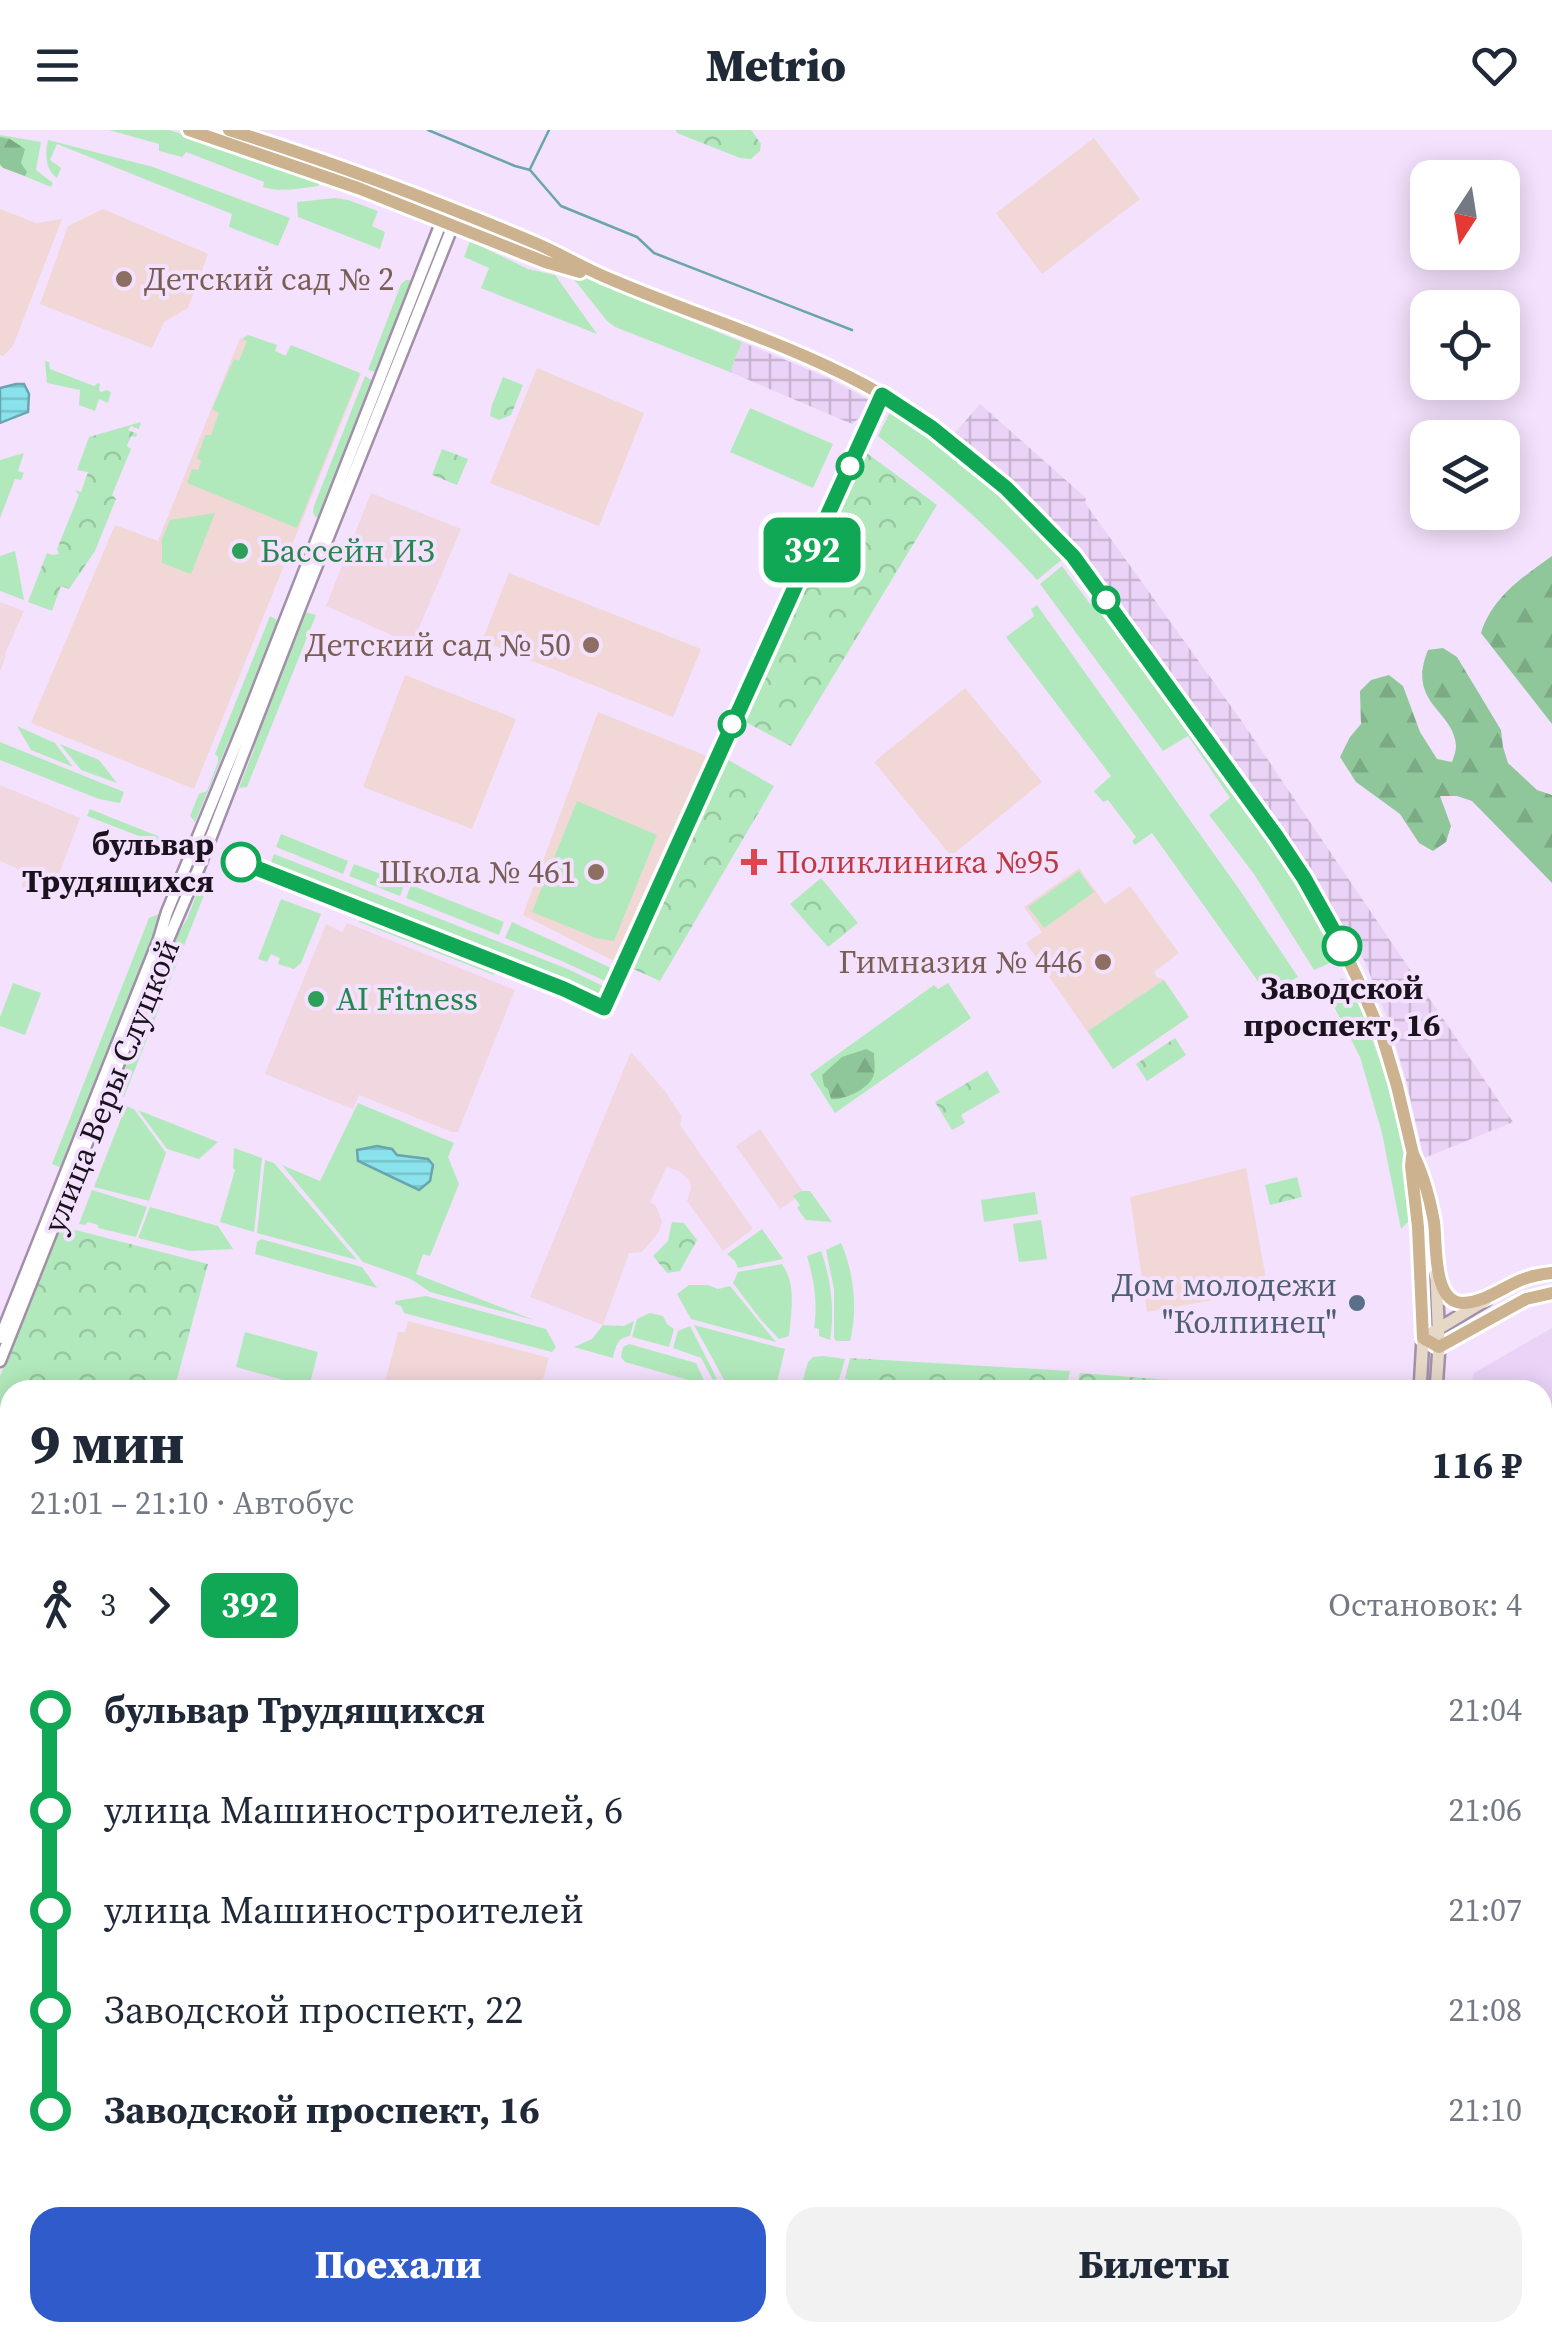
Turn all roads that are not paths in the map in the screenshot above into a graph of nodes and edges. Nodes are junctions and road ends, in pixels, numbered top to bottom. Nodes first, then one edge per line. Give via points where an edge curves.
1 (189, 130) edge
2 (229, 130) edge
3 (449, 219) junction
4 (1412, 1154) junction
5 (1436, 1262) junction
6 (1552, 1273) edge
7 (1552, 1293) edge
8 (1493, 1295) junction
9 (1437, 1330) junction
10 (0, 1338) edge
11 (1422, 1338) junction
12 (1438, 1347) junction
13 (0, 1361) edge
14 (1420, 1380) edge
15 (1436, 1380) edge

1 - 3 main road
2 - 3 main road via 316,159
3 - 4 main road via 863,384 1006,488 1083,568 1304,878 1382,1039
3 - 10 street, улица Веры Слуцкой
3 - 13 street, улица Веры Слуцкой
4 - 5 main road via 1430,1204
4 - 11 main road
5 - 8 main road via 1452,1300
5 - 9 main road
6 - 8 main road
7 - 12 main road via 1526,1299
8 - 9 main road
9 - 11 main road
9 - 12 main road
11 - 12 main road
11 - 14 main road
12 - 15 main road

